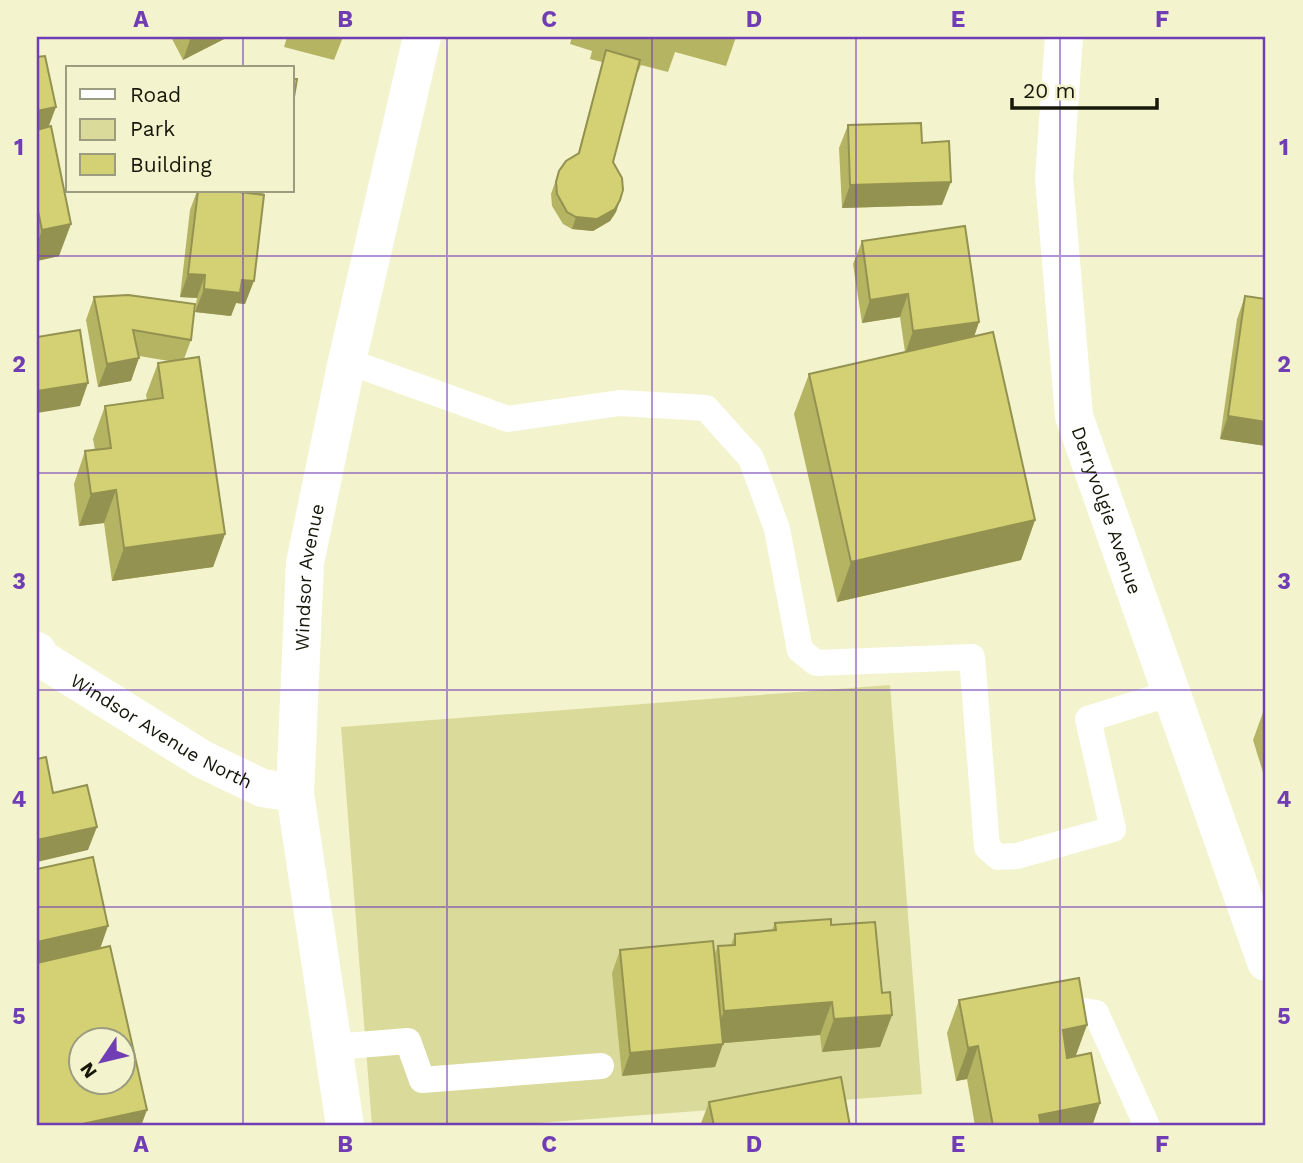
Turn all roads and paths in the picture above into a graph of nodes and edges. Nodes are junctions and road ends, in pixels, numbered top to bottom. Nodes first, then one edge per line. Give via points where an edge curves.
1 (422, 37) edge
2 (1064, 37) edge
3 (347, 361) junction
4 (37, 651) edge
5 (1171, 693) junction
6 (295, 793) junction
7 (1266, 962) edge
8 (1024, 1002) edge
9 (332, 1047) junction
10 (601, 1066) dead end
11 (345, 1126) edge
12 (1147, 1126) edge

1 - 3 street, Windsor Avenue
2 - 5 street, Derryvolgie Avenue via 1054,178 1074,416
3 - 5 lane via 508,419 620,403 706,408 751,458 777,529 800,650 816,663 972,657 987,847 998,857 1017,856 1113,829 1088,719
3 - 6 street, Windsor Avenue via 305,563
4 - 6 street, Windsor Avenue North via 42,659 202,760 262,788
5 - 7 street, Derryvolgie Avenue
6 - 9 street, Windsor Avenue
8 - 12 lane via 1096,1013
9 - 10 lane via 408,1041 422,1080
9 - 11 street, Windsor Avenue

